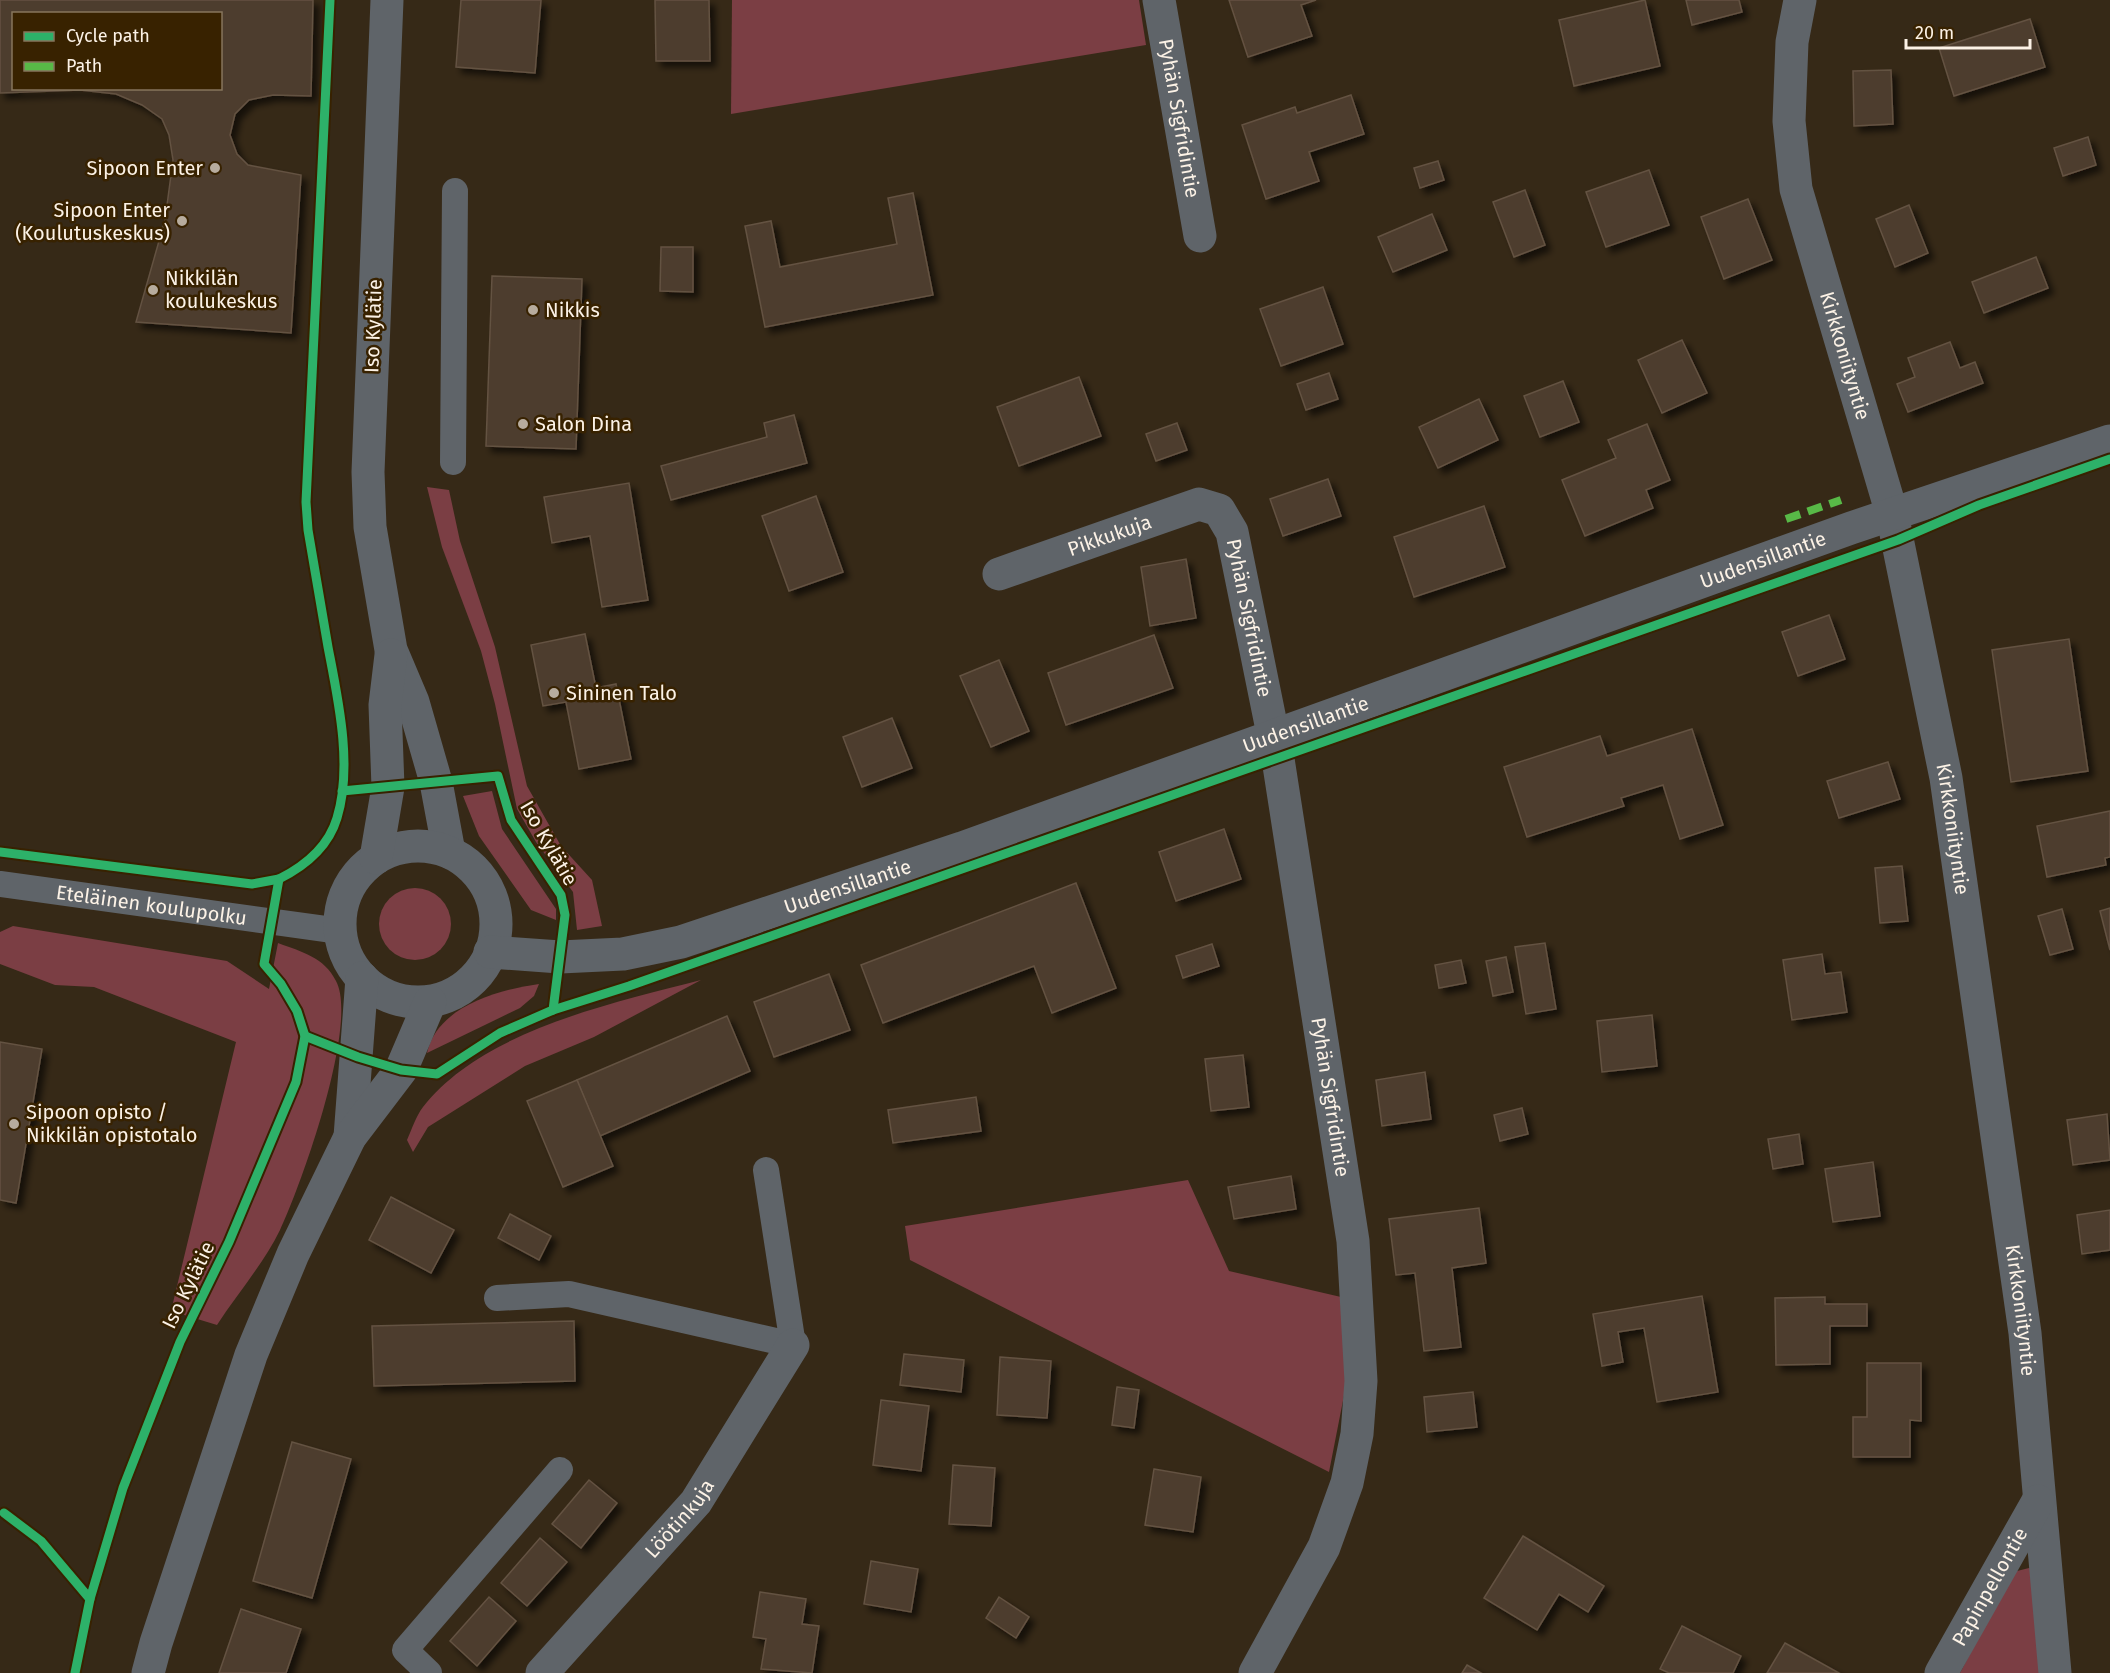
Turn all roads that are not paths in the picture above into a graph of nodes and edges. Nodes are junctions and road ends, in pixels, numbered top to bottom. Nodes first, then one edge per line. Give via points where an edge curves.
1 (387, 0) edge
2 (1160, 0) edge
3 (1800, 0) edge
4 (455, 191) dead end
5 (1200, 236) dead end
6 (2110, 441) edge
7 (453, 462) dead end
8 (1220, 510) joint
9 (1892, 514) junction
10 (999, 574) dead end
11 (391, 650) junction
12 (1272, 736) junction
13 (449, 852) junction
14 (376, 858) junction
15 (0, 884) edge
16 (340, 931) junction
17 (490, 952) junction
18 (362, 978) junction
19 (430, 1002) junction
20 (350, 1137) junction
21 (766, 1170) dead end
22 (497, 1298) dead end
23 (793, 1344) junction
24 (560, 1470) dead end
25 (2038, 1501) junction
26 (148, 1673) edge
27 (429, 1673) edge
28 (542, 1673) edge
29 (1255, 1673) edge
30 (1941, 1673) edge
31 (2055, 1673) edge

1 - 11 street, Iso Kylätie via 368,471 370,527
2 - 5 street, Pyhän Sigfridintie
3 - 9 street, Kirkkoniityntie via 1791,42 1789,121 1796,189
4 - 7 lane
6 - 9 street, Uudensillantie
8 - 10 street, Pikkukuja via 1199,504
8 - 12 street, Pyhän Sigfridintie via 1232,532
9 - 12 street, Uudensillantie
9 - 25 street, Kirkkoniityntie via 1946,778 2025,1334
11 - 13 street, Iso Kylätie via 433,771
11 - 14 street, Iso Kylätie via 385,705 388,787
12 - 17 street, Uudensillantie via 962,848 681,942 612,954 560,957
12 - 29 street, Pyhän Sigfridintie via 1353,1241 1361,1381 1357,1434 1347,1483 1324,1547
13 - 14 street via 422,846
13 - 17 street via 471,866 488,886 497,923
14 - 16 street via 348,891
15 - 16 lane, Eteläinen koulupolku
16 - 18 street via 350,962
17 - 19 street via 480,971 465,985
18 - 19 street via 405,1002
18 - 20 street
19 - 20 street via 401,1070
20 - 26 street via 293,1254 251,1355
21 - 23 lane
22 - 23 lane via 569,1294
23 - 28 street, Löötinkuja via 696,1502
24 - 27 lane via 405,1650
25 - 30 street, Papinpellontie
25 - 31 street, Kirkkoniityntie

